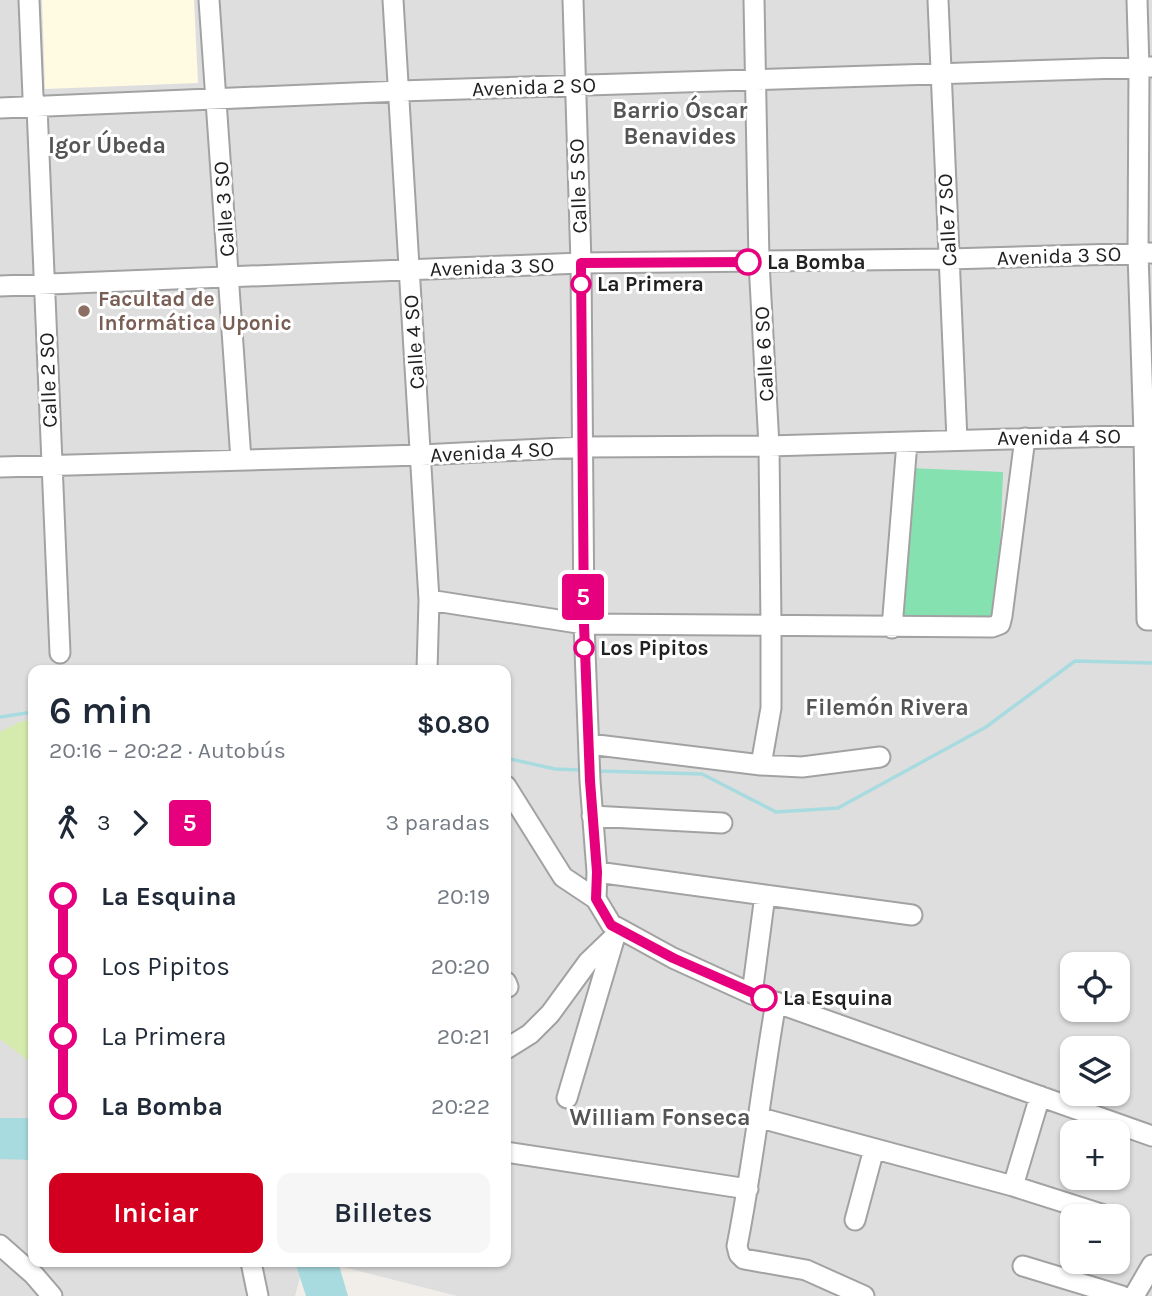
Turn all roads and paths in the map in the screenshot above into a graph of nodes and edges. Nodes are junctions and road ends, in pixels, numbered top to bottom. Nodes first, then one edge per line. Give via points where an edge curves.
1 (29, 0) edge
2 (41, 0) edge
3 (209, 0) edge
4 (394, 0) edge
5 (573, 0) edge
6 (754, 0) edge
7 (938, 0) edge
8 (1137, 0) edge
9 (1145, 68) edge
10 (941, 74) junction
11 (755, 80) junction
12 (575, 85) junction
13 (400, 91) junction
14 (216, 98) junction
15 (37, 107) junction
16 (0, 108) edge
17 (1145, 254) edge
18 (949, 259) junction
19 (760, 262) junction
20 (581, 263) junction
21 (410, 270) junction
22 (228, 277) junction
23 (44, 285) junction
24 (0, 286) edge
25 (1148, 435) edge
26 (1025, 438) junction
27 (957, 440) junction
28 (907, 442) junction
29 (769, 446) junction
30 (583, 447) junction
31 (421, 455) junction
32 (241, 460) junction
33 (51, 465) junction
34 (0, 467) edge
35 (429, 600) junction
36 (1149, 620) edge
37 (584, 624) junction
38 (771, 625) junction
39 (892, 628) junction
40 (60, 653) dead end
41 (427, 665) edge
42 (589, 753) junction
43 (880, 757) dead end
44 (761, 765) junction
45 (511, 794) edge
46 (592, 816) junction
47 (722, 824) dead end
48 (597, 872) junction
49 (765, 895) junction
50 (596, 899) junction
51 (912, 915) dead end
52 (619, 933) junction
53 (752, 994) junction
54 (776, 1002) junction
55 (511, 1046) edge
56 (1040, 1096) junction
57 (567, 1098) dead end
58 (757, 1117) junction
59 (1152, 1136) edge
60 (874, 1149) junction
61 (511, 1153) edge
62 (1013, 1186) junction
63 (748, 1189) junction
64 (1070, 1204) edge
65 (855, 1220) dead end
66 (0, 1245) edge
67 (1152, 1265) edge
68 (1023, 1266) dead end
69 (252, 1267) edge
70 (52, 1296) edge
71 (258, 1296) edge
72 (864, 1296) edge
73 (1122, 1296) edge
74 (1134, 1296) edge

1 - 15 street, Calle 2 SO
2 - 15 street, Calle 2 SO via 44,96
3 - 14 street, Calle 3 SO
4 - 13 street, Calle 4 SO
5 - 12 street, Calle 5 SO
6 - 11 street, Calle 6 SO
7 - 10 street, Calle 7 SO
8 - 9 street
9 - 10 street, Avenida 2 SO
9 - 17 street
10 - 11 street, Avenida 2 SO
10 - 18 street, Calle 7 SO
11 - 12 street, Avenida 2 SO
11 - 19 street, Calle 6 SO
12 - 13 street, Avenida 2 SO
12 - 20 street, Calle 5 SO
13 - 14 street, Avenida 2 SO
13 - 21 street, Calle 4 SO
14 - 15 street, Avenida 2 SO
14 - 22 street, Calle 3 SO
15 - 16 street, Avenida 2 SO
15 - 23 street, Calle 2 SO
17 - 18 street, Avenida 3 SO
17 - 25 street
18 - 19 street, Avenida 3 SO
18 - 27 street, Calle 7 SO
19 - 20 street, Avenida 3 SO
19 - 29 street, Calle 6 SO
20 - 21 street, Avenida 3 SO
20 - 30 street, Calle 5 SO
21 - 22 street, Avenida 3 SO
21 - 31 street, Calle 4 SO
22 - 23 street, Avenida 3 SO
22 - 32 street, Calle 3 SO
23 - 24 street, Avenida 3 SO
23 - 33 street, Calle 2 SO
25 - 26 street, Avenida 4 SO
25 - 36 street
26 - 27 street, Avenida 4 SO
26 - 39 street via 1000,624
27 - 28 street, Avenida 4 SO
28 - 29 street, Avenida 4 SO
28 - 39 street
29 - 30 street, Avenida 4 SO
29 - 38 street, Calle 6 SO
30 - 31 street, Avenida 4 SO
30 - 37 street, Calle 5 SO
31 - 32 street, Avenida 4 SO
31 - 35 street, Calle 4 SO
32 - 33 street, Avenida 4 SO
33 - 34 street, Avenida 4 SO
33 - 40 street, Calle 2 SO
35 - 37 street
35 - 41 street, Calle 4 SO
37 - 38 street
37 - 42 street, Calle 5 SO
38 - 39 street
38 - 44 street, Calle 6 SO via 771,708
42 - 44 street
42 - 46 street, Calle 5 SO
43 - 44 street via 802,767
45 - 50 street via 563,877
46 - 47 street
46 - 48 street, Calle 5 SO
48 - 49 street
48 - 50 street, Calle 5 SO
49 - 51 street
49 - 53 street
50 - 52 street
52 - 53 street
52 - 55 street via 588,962 550,1014
52 - 57 street
53 - 54 street
54 - 56 street
54 - 58 street
56 - 59 street
56 - 62 street
58 - 60 street
58 - 63 street
60 - 62 street
60 - 65 street
61 - 63 street
62 - 64 street
63 - 72 street via 737,1246 744,1259 806,1270
66 - 70 street
67 - 74 street
68 - 73 street
69 - 71 street

